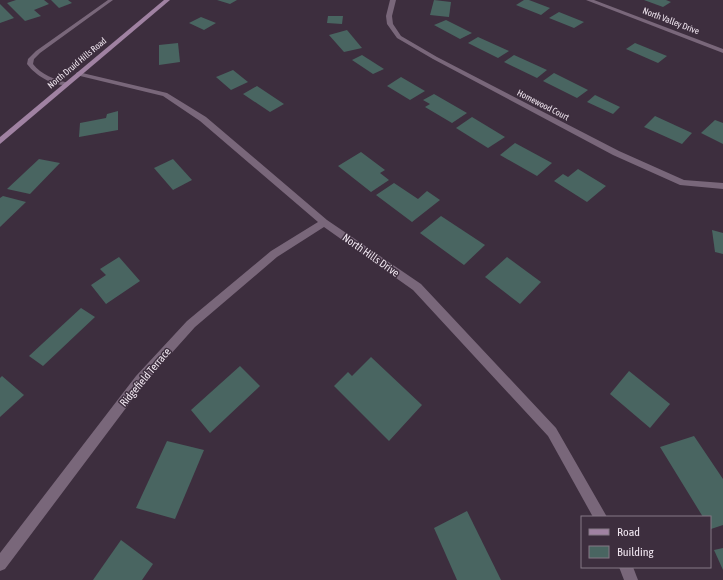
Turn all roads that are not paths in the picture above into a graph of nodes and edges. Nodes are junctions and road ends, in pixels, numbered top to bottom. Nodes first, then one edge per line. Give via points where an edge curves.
1 (111, 0) edge
2 (167, 0) edge
3 (393, 0) edge
4 (590, 0) edge
5 (723, 51) edge
6 (78, 74) junction
7 (66, 84) junction
8 (0, 141) edge
9 (723, 186) edge
10 (324, 222) junction
11 (599, 516) edge
12 (0, 564) edge
13 (626, 568) edge
14 (631, 580) edge

1 - 7 lane via 31,59 33,70 53,81
2 - 6 main road, North Druid Hills Road
3 - 9 street, Homewood Court via 390,24 399,37 436,58 623,156 683,183
4 - 5 street, North Valley Drive
6 - 7 main road, North Druid Hills Road
6 - 10 street, North Hills Drive via 165,94 203,119
7 - 8 main road, North Druid Hills Road
10 - 11 street, North Hills Drive via 417,287 552,432
10 - 12 street, Ridgefield Terrace via 274,254 191,324 140,380
13 - 14 street

